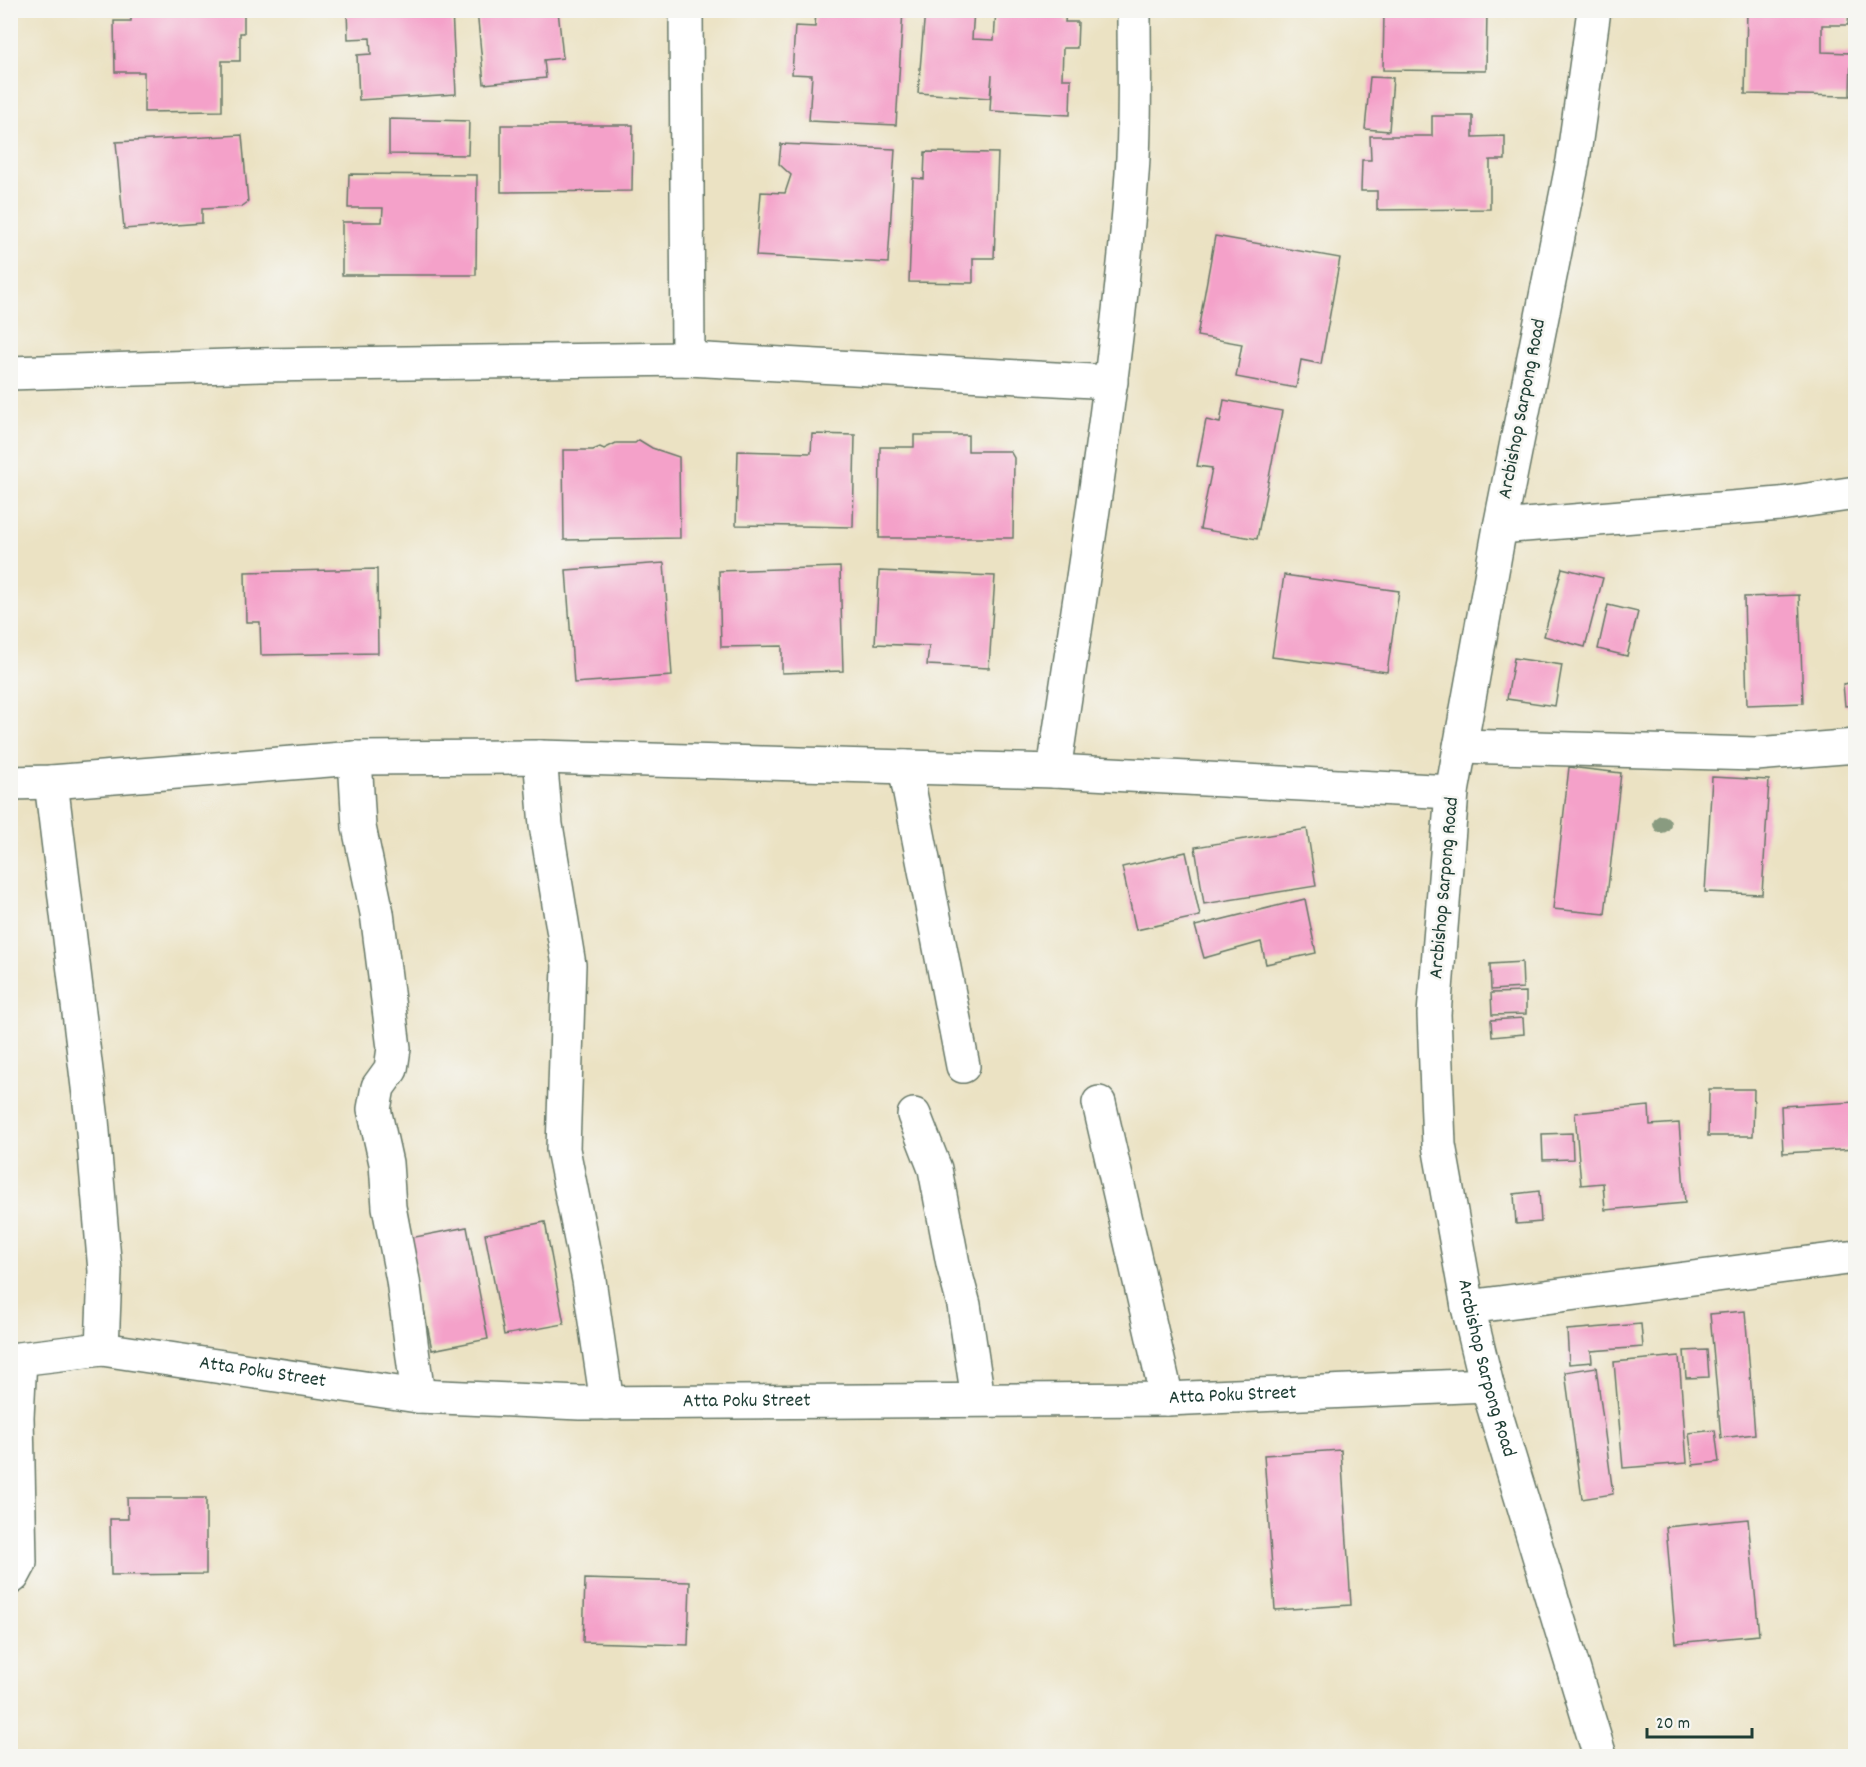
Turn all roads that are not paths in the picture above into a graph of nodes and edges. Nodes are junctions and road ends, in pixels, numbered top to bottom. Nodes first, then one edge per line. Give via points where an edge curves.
1 (686, 10) edge
2 (1134, 10) edge
3 (1594, 10) edge
4 (688, 359) junction
5 (10, 373) edge
6 (1110, 382) junction
7 (1856, 493) edge
8 (1500, 527) junction
9 (1460, 746) junction
10 (1856, 746) edge
11 (540, 757) junction
12 (355, 758) junction
13 (905, 767) junction
14 (1054, 771) junction
15 (51, 782) junction
16 (10, 783) edge
17 (1452, 792) junction
18 (963, 1066) dead end
19 (1099, 1103) dead end
20 (914, 1115) dead end
21 (1856, 1257) edge
22 (1468, 1307) junction
23 (102, 1348) junction
24 (15, 1359) edge
25 (1487, 1384) junction
26 (418, 1395) junction
27 (978, 1398) junction
28 (1167, 1399) junction
29 (607, 1403) junction
30 (15, 1470) edge
31 (10, 1578) edge
32 (1600, 1756) edge

1 - 4 street
2 - 6 street via 1132,174
3 - 8 street, Arcbishop Sarpong Road via 1573,161
4 - 5 street
4 - 6 street
6 - 14 street
7 - 8 street via 1780,504
8 - 9 street, Arcbishop Sarpong Road
9 - 10 street via 1756,754
9 - 17 street, Arcbishop Sarpong Road
11 - 12 street
11 - 13 street
11 - 29 street via 546,825 568,965 563,1149 589,1280
12 - 15 street
12 - 26 street via 359,827 377,914 394,1048 391,1069 378,1087 374,1109 386,1163 389,1207
13 - 14 street
13 - 18 street
14 - 17 street
15 - 16 street
15 - 23 street via 92,1120 105,1271
17 - 22 street, Arcbishop Sarpong Road via 1434,1014 1439,1145
19 - 28 street
20 - 27 street via 935,1169 964,1305
21 - 22 street
22 - 25 street, Arcbishop Sarpong Road
23 - 24 street, Atta Poku Street
23 - 26 street, Atta Poku Street
24 - 30 street
25 - 28 street, Atta Poku Street
25 - 32 street, Arcbishop Sarpong Road
26 - 29 street, Atta Poku Street
27 - 28 street, Atta Poku Street
27 - 29 street, Atta Poku Street
30 - 31 street via 20,1563

